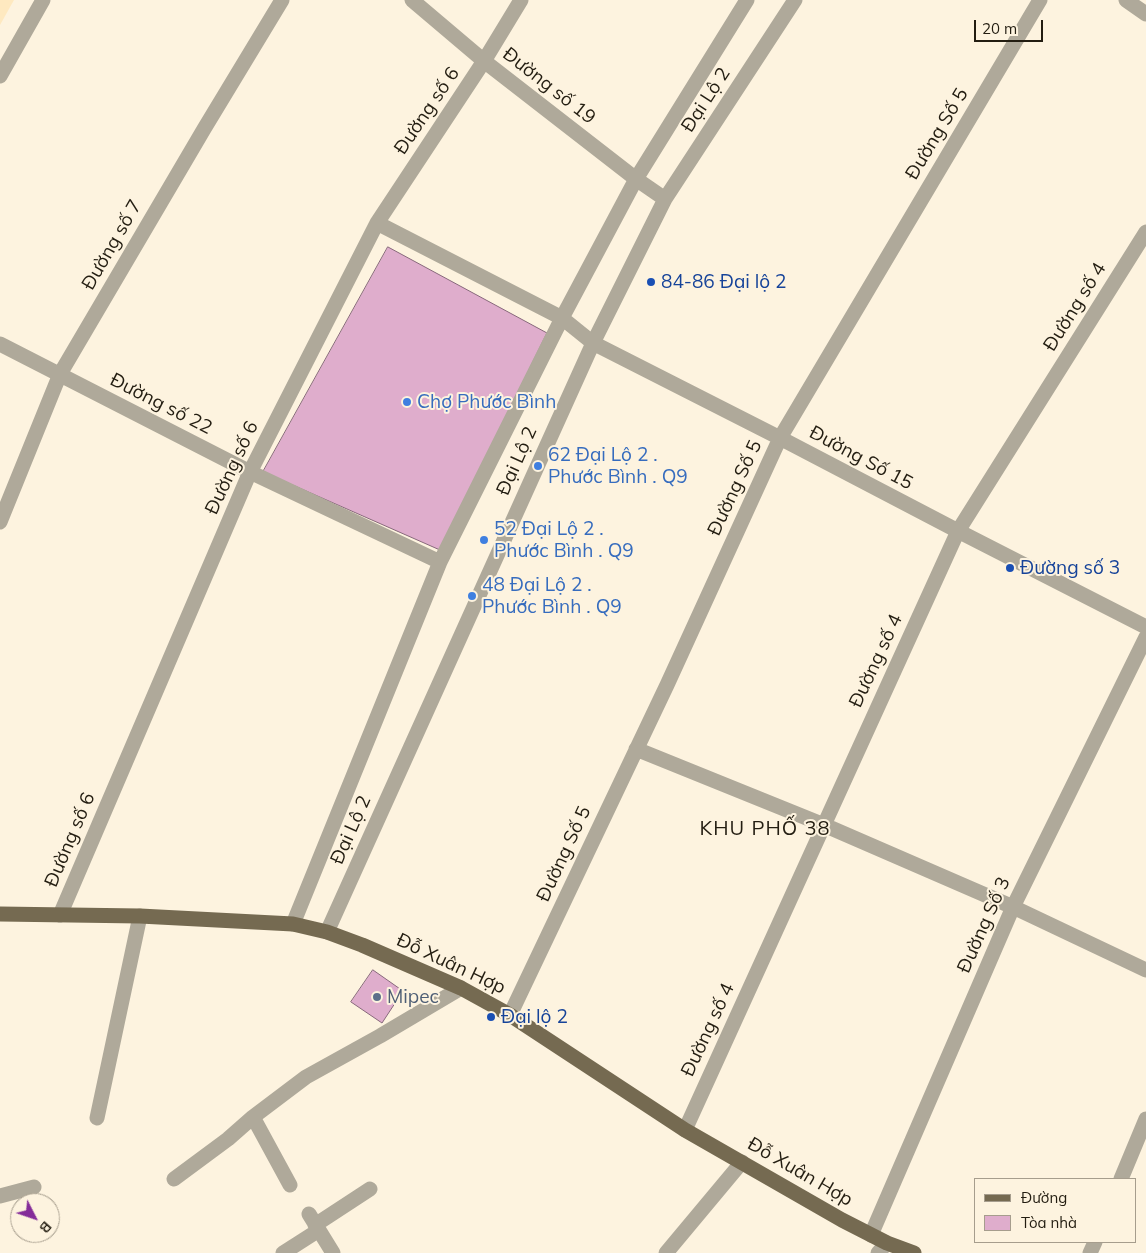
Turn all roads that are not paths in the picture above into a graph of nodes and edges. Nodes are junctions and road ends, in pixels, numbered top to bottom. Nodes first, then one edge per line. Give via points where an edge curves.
1 (43, 0) edge
2 (282, 0) edge
3 (412, 0) edge
4 (521, 0) edge
5 (748, 0) edge
6 (794, 0) edge
7 (1040, 0) edge
8 (1126, 0) edge
9 (1146, 14) edge
10 (484, 61) junction
11 (0, 76) edge
12 (636, 179) junction
13 (665, 199) junction
14 (377, 223) junction
15 (1146, 232) edge
16 (562, 318) junction
17 (593, 343) junction
18 (0, 344) edge
19 (60, 374) junction
20 (780, 438) junction
21 (250, 472) junction
22 (0, 522) edge
23 (958, 532) junction
24 (440, 562) junction
25 (1146, 627) edge
26 (1146, 637) edge
27 (636, 749) junction
28 (824, 825) junction
29 (1013, 907) junction
30 (0, 914) edge
31 (60, 915) junction
32 (140, 916) junction
33 (293, 924) junction
34 (327, 932) junction
35 (1146, 970) edge
36 (461, 988) junction
37 (510, 1015) junction
38 (252, 1116) junction
39 (97, 1118) dead end
40 (1146, 1119) edge
41 (685, 1130) junction
42 (742, 1162) junction
43 (1121, 1178) edge
44 (174, 1179) dead end
45 (290, 1185) dead end
46 (34, 1187) dead end
47 (370, 1189) dead end
48 (0, 1196) edge
49 (314, 1223) junction
50 (871, 1235) junction
51 (887, 1249) edge
52 (283, 1253) edge
53 (333, 1253) edge
54 (666, 1253) edge
55 (914, 1253) edge

1 - 11 street
2 - 19 street, Đường số 7
3 - 10 street, Đường số 19
4 - 10 street, Đường số 6
5 - 12 street, Đại Lộ 2
6 - 13 street, Đại Lộ 2
7 - 20 street, Đường Số 5
8 - 9 street
10 - 12 street, Đường số 19
10 - 14 street, Đường số 6
12 - 13 street, Đường số 19
12 - 16 street, Đại Lộ 2
13 - 17 street, Đại Lộ 2
14 - 16 street, Đường Số 15
14 - 21 street, Đường số 6
15 - 23 street, Đường số 4
16 - 17 street, Đường Số 15
16 - 24 street, Đại Lộ 2
17 - 20 street, Đường Số 15
17 - 34 street, Đại Lộ 2
18 - 19 street, Đường số 22
19 - 21 street, Đường số 22
19 - 22 street, Đường số 7
20 - 23 street, Đường Số 15
20 - 27 street, Đường Số 5
21 - 24 street, Đường số 22
21 - 31 street, Đường số 6
23 - 25 street, Đường Số 15
23 - 28 street, Đường số 4
24 - 33 street, Đại Lộ 2
26 - 29 street, Đường Số 3
27 - 28 street
27 - 37 street, Đường Số 5
28 - 29 street
28 - 41 street, Đường số 4
29 - 35 street
29 - 50 street, Đường Số 3
30 - 31 main road, Đỗ Xuân Hợp
31 - 32 main road, Đỗ Xuân Hợp
32 - 33 main road, Đỗ Xuân Hợp
32 - 39 street
33 - 34 main road, Đỗ Xuân Hợp
34 - 36 main road, Đỗ Xuân Hợp
36 - 37 main road, Đỗ Xuân Hợp
36 - 38 street via 306,1077
37 - 41 main road, Đỗ Xuân Hợp
38 - 44 street via 228,1139
38 - 45 street
40 - 43 street
41 - 42 main road, Đỗ Xuân Hợp
42 - 50 main road, Đỗ Xuân Hợp
42 - 54 street
46 - 48 street
47 - 49 street
49 - 52 street
49 - 53 street
50 - 51 main road, Đỗ Xuân Hợp
51 - 55 main road, Đỗ Xuân Hợp

